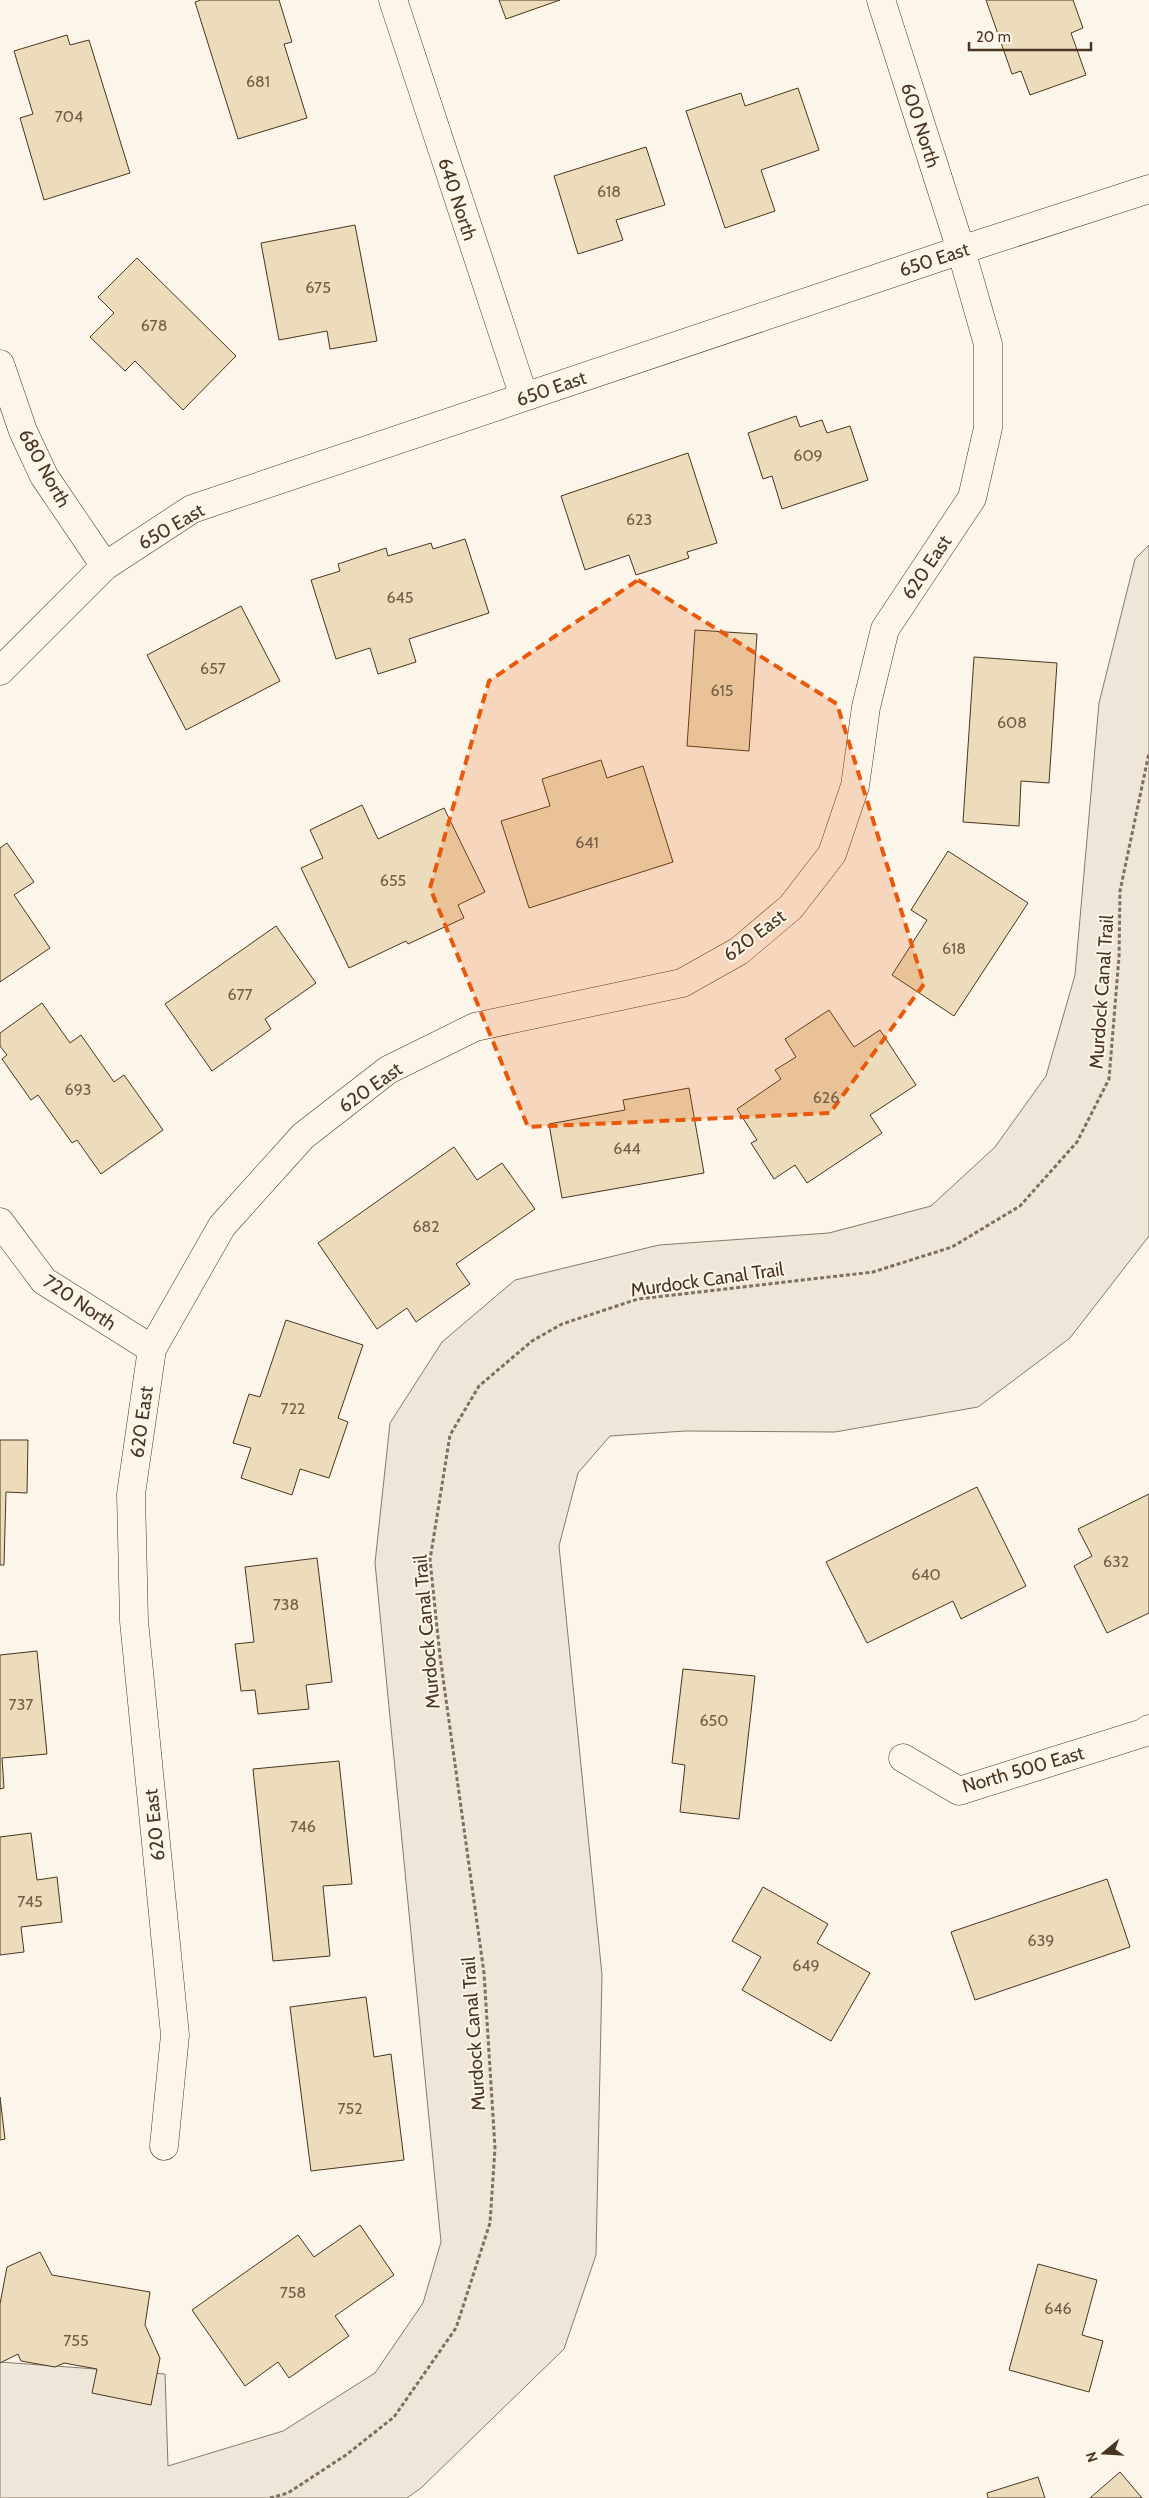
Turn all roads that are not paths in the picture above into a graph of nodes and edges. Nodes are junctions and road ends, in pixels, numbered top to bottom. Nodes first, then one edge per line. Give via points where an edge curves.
1 (393, 0) edge
2 (881, 0) edge
3 (1149, 190) edge
4 (961, 250) junction
5 (0, 364) edge
6 (524, 397) junction
7 (105, 566) junction
8 (0, 671) edge
9 (0, 1222) edge
10 (152, 1349) junction
11 (1149, 1729) edge
12 (903, 1758) dead end
13 (164, 2146) dead end

1 - 6 street, 640 North
2 - 4 street, 600 North
3 - 4 street, 650 East
4 - 6 street, 650 East
4 - 10 street, 620 East via 988,344 988,428 972,498 885,629 866,707 856,786 832,854 791,907 739,951 682,983 475,1027 388,1070 302,1136 222,1226
5 - 7 street, 680 North via 22,431 44,476
6 - 7 street, 650 East via 192,509
7 - 8 street, 650 East
9 - 10 street, 720 North via 44,1281
10 - 13 street, 620 East via 131,1494 134,1621 175,2035
11 - 12 street, North 500 East via 958,1791

